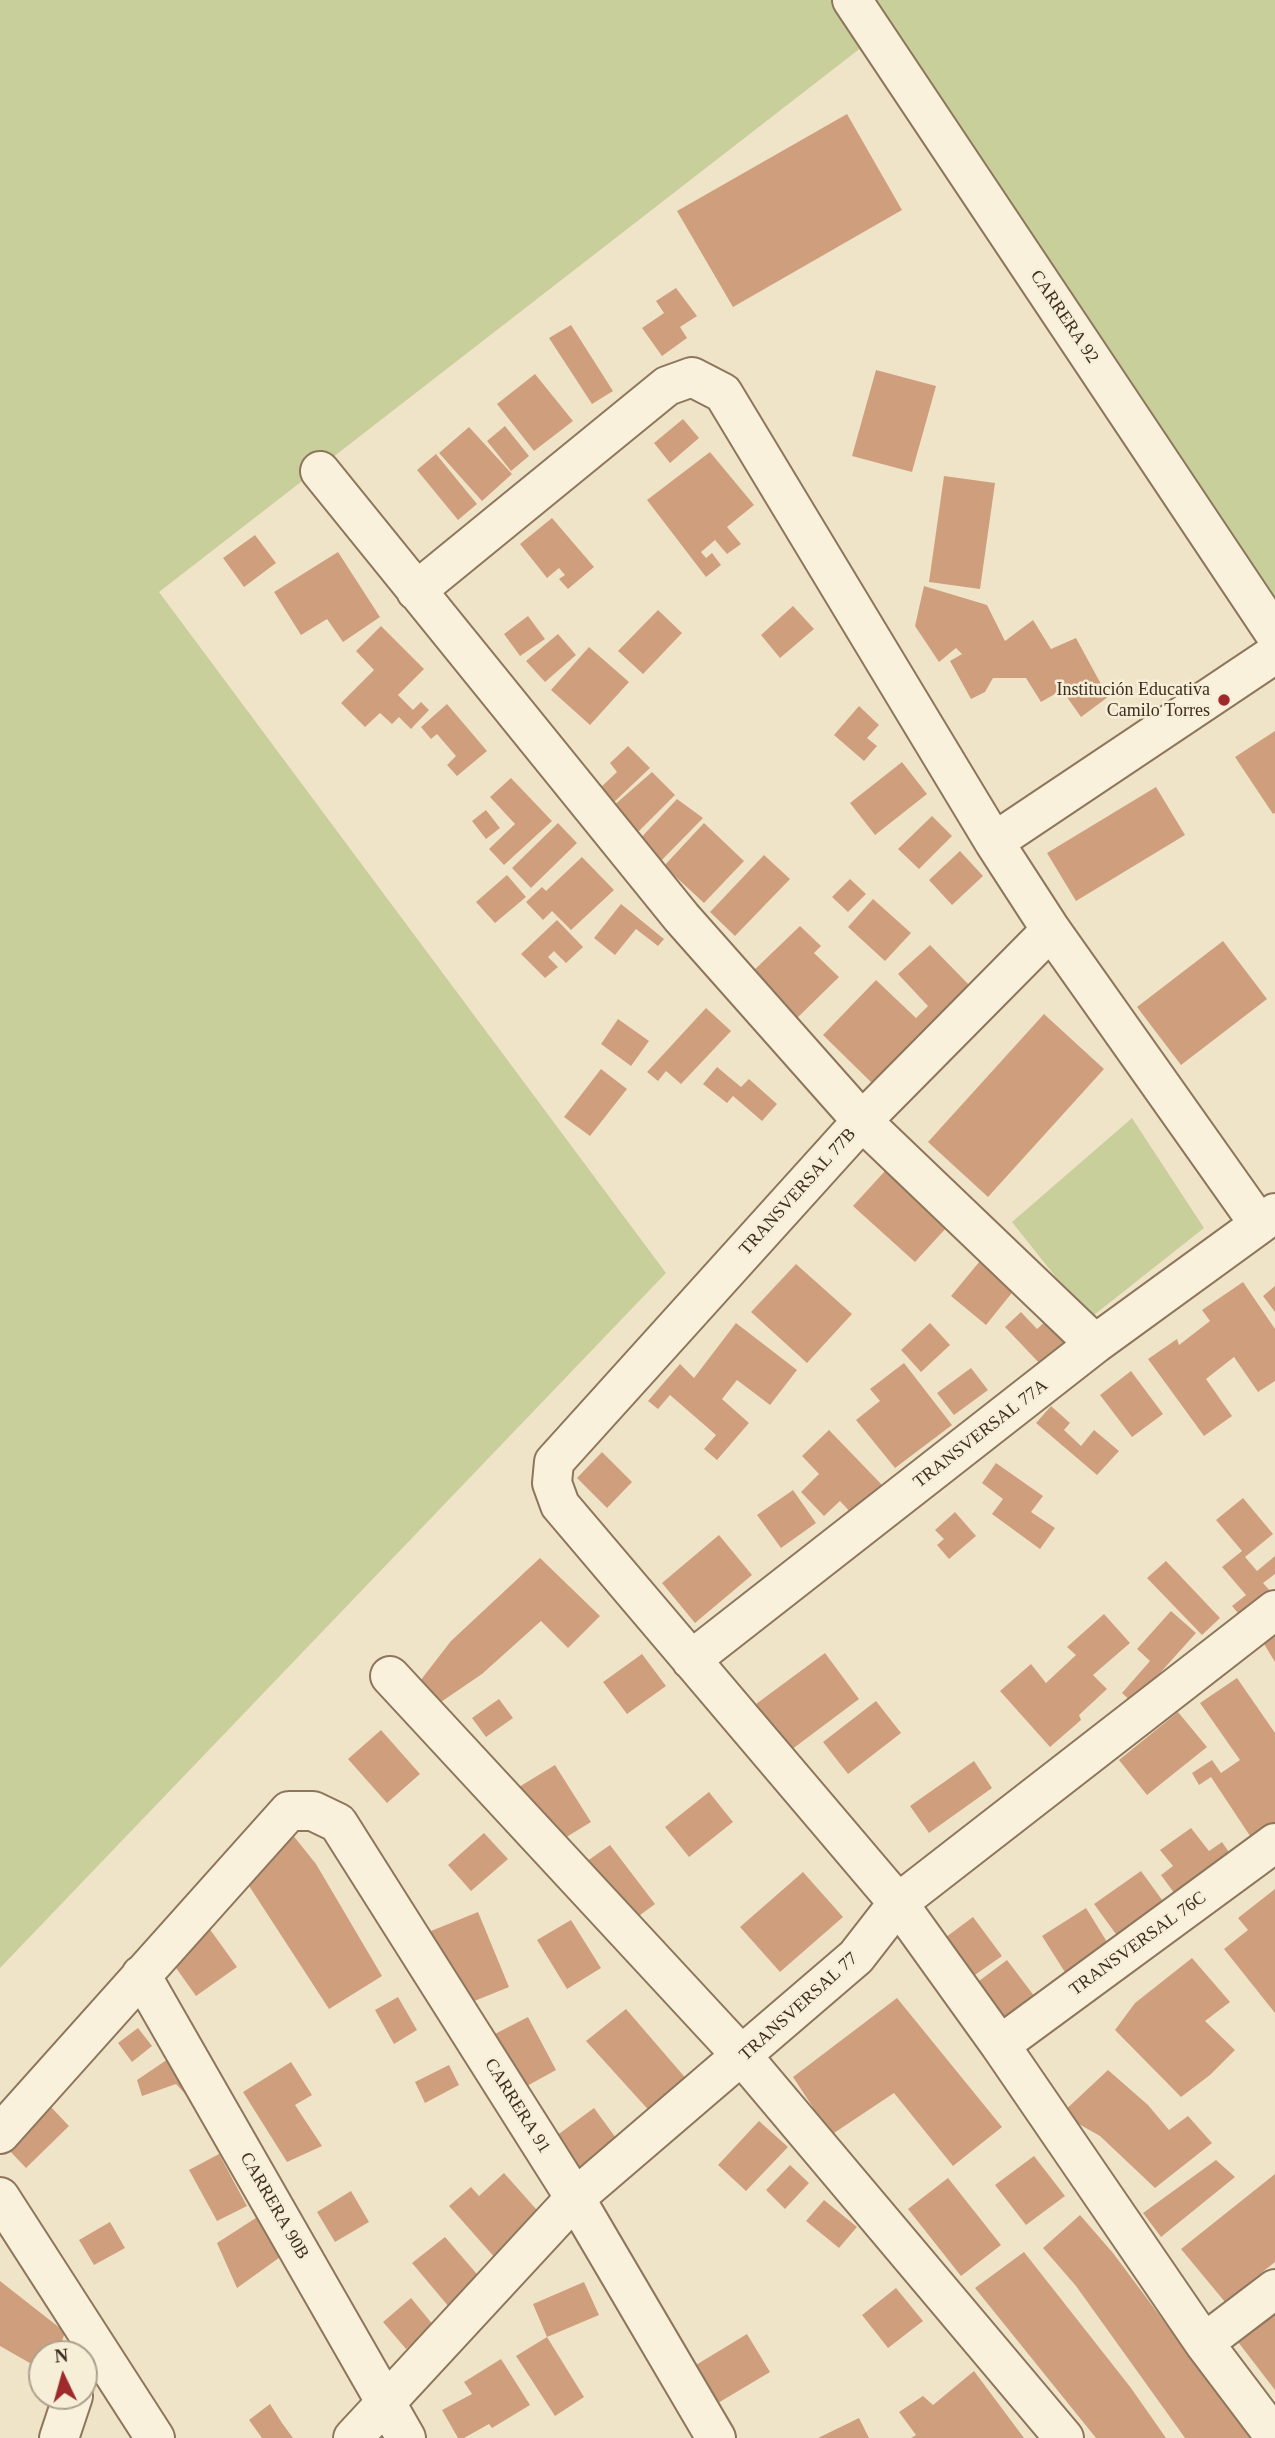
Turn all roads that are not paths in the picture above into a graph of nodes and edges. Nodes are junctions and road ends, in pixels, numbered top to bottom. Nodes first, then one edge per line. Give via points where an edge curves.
1 (852, 0) edge
2 (320, 471) dead end
3 (416, 591) junction
4 (1275, 634) edge
5 (1275, 653) edge
6 (994, 842) junction
7 (1051, 930) junction
8 (862, 1121) junction
9 (1267, 1219) edge
10 (1095, 1344) junction
11 (1275, 1610) edge
12 (691, 1660) junction
13 (390, 1676) dead end
14 (1275, 1843) edge
15 (898, 1903) junction
16 (141, 1975) junction
17 (1000, 2045) junction
18 (743, 2057) junction
19 (0, 2134) edge
20 (0, 2197) edge
21 (575, 2198) junction
22 (1275, 2289) edge
23 (82, 2340) edge
24 (1204, 2343) junction
25 (98, 2364) edge
26 (386, 2402) junction
27 (68, 2410) edge
28 (1275, 2437) edge
29 (59, 2438) edge
30 (155, 2438) edge
31 (353, 2438) edge
32 (406, 2438) edge
33 (716, 2438) edge
34 (1064, 2438) edge

1 - 4 street, CARRERA 92
2 - 3 street
3 - 6 street via 667,386 692,377 723,393
3 - 8 street via 682,918
5 - 6 street
6 - 7 street
7 - 8 street, TRANSVERSAL 77B
7 - 9 street
8 - 10 street
8 - 12 street, TRANSVERSAL 77B via 554,1462 552,1483 560,1505
9 - 10 street, TRANSVERSAL 77A
10 - 12 street, TRANSVERSAL 77A
11 - 15 street, TRANSVERSAL 77
12 - 15 street
13 - 18 street
14 - 17 street, TRANSVERSAL 76C
15 - 17 street
15 - 18 street, TRANSVERSAL 77 via 856,1957
16 - 19 street
16 - 21 street, CARRERA 91 via 289,1811 313,1811 338,1823
16 - 26 street, CARRERA 90B
17 - 24 street
18 - 21 street, TRANSVERSAL 77
18 - 34 street
20 - 23 street
21 - 26 street, TRANSVERSAL 77
21 - 33 street, CARRERA 91
22 - 24 street
24 - 28 street
25 - 30 street
26 - 31 street, TRANSVERSAL 77
26 - 32 street, CARRERA 90B
27 - 29 street

